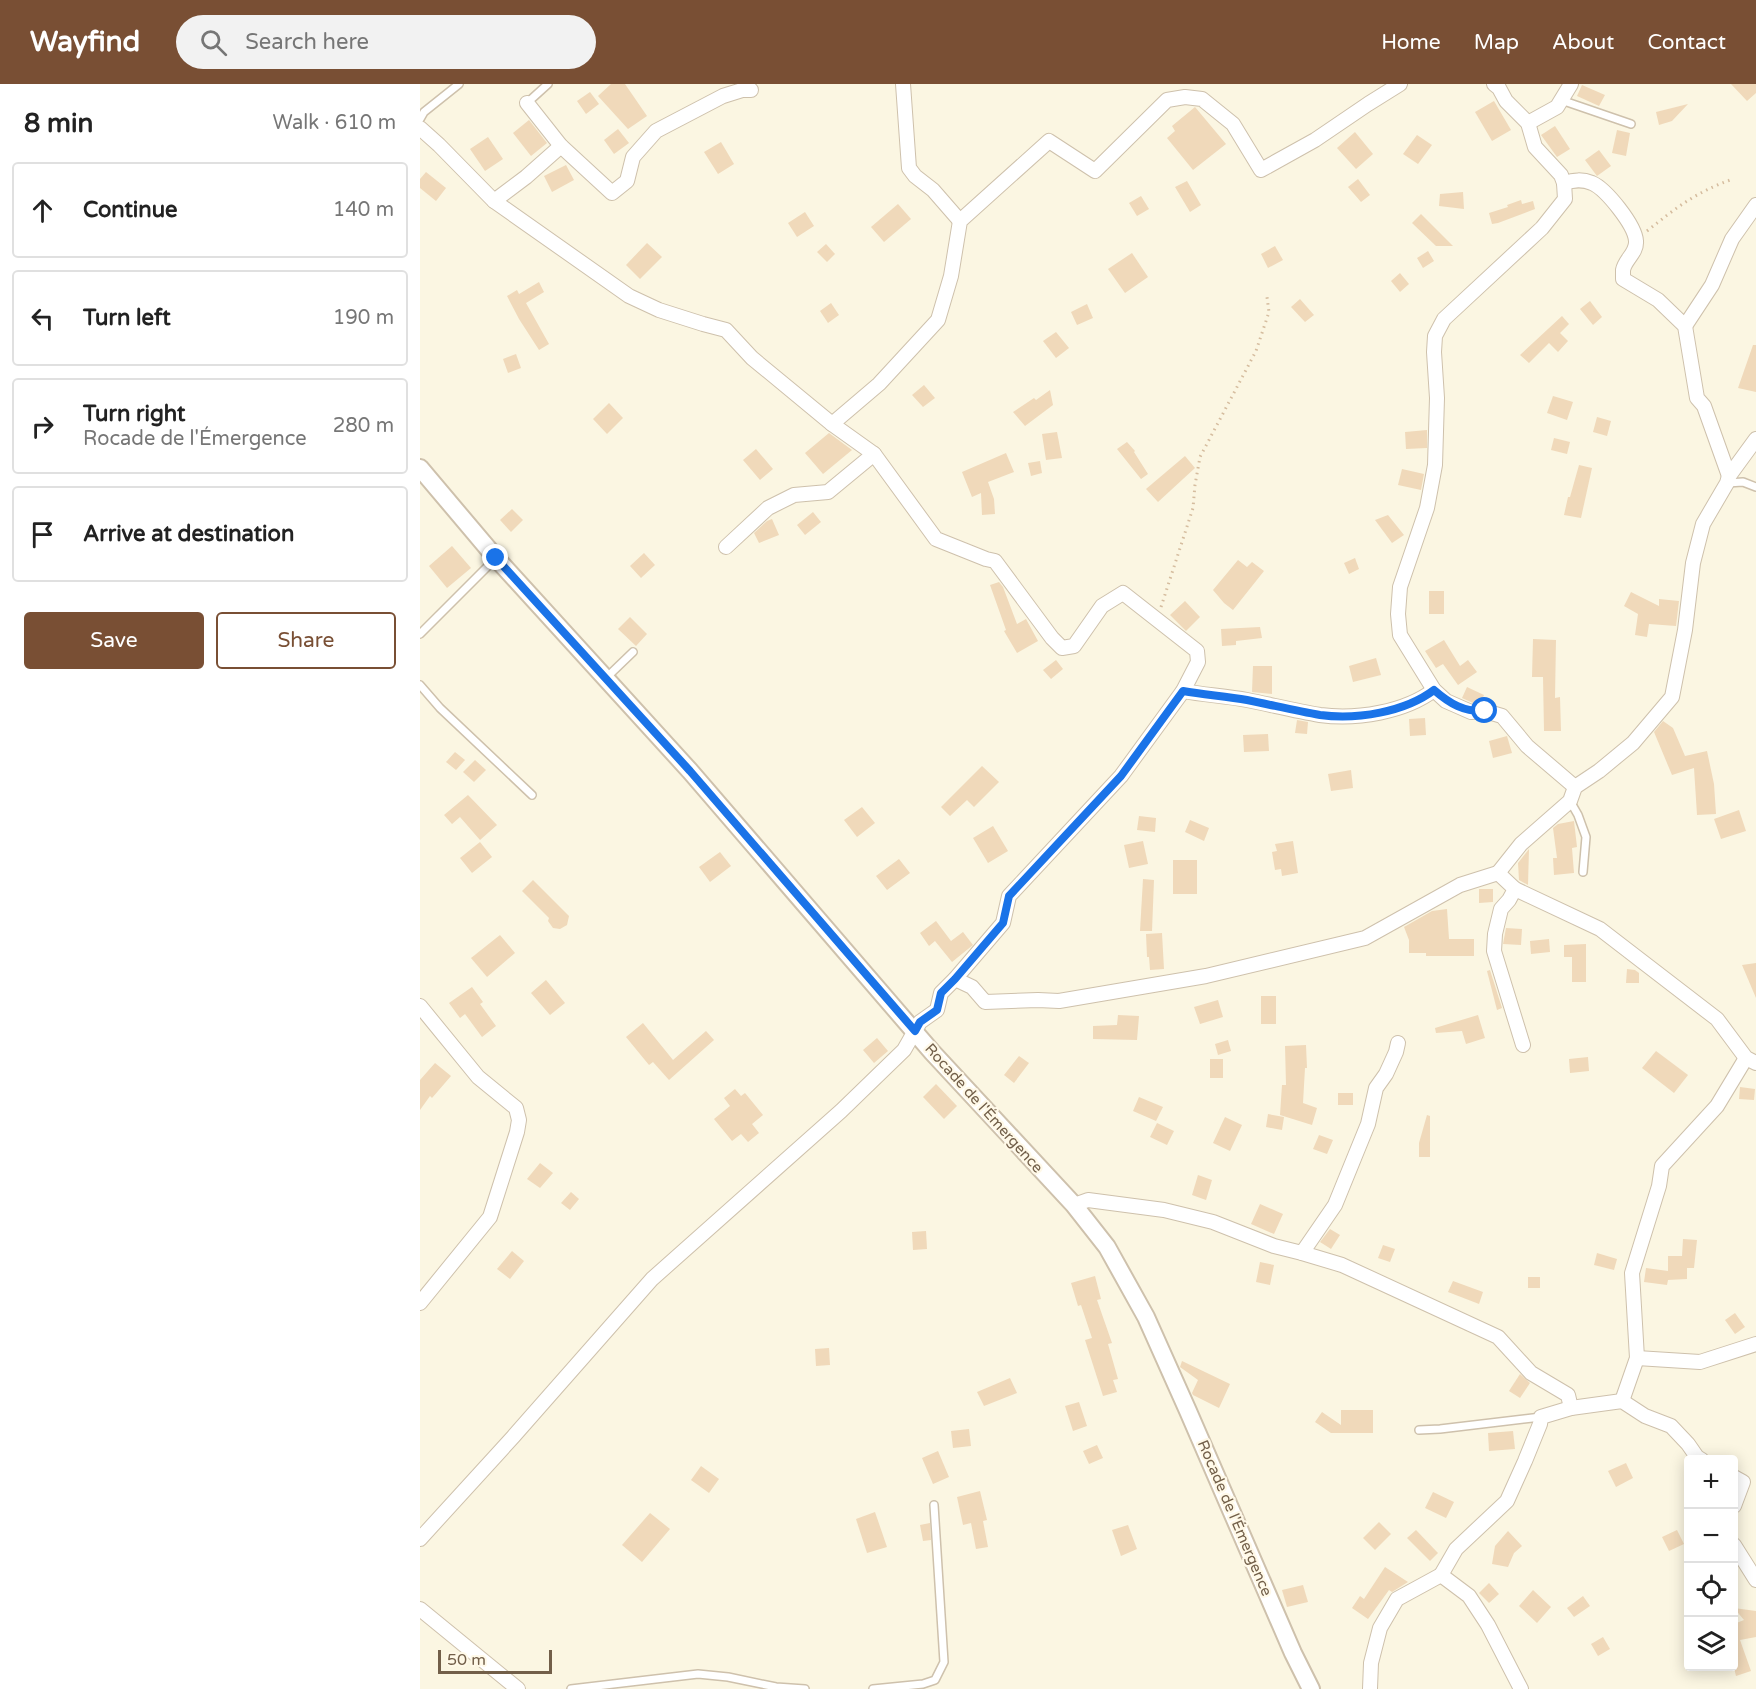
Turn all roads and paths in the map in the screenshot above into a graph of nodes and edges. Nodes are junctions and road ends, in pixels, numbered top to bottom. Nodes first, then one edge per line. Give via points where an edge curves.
1 (459, 84) edge
2 (548, 84) edge
3 (903, 84) edge
4 (1400, 84) edge
5 (1494, 84) edge
6 (1571, 84) edge
7 (752, 87) edge
8 (1562, 100) junction
9 (527, 103) joint
10 (420, 119) edge
11 (1528, 123) junction
12 (1631, 124) dead end
13 (420, 128) edge
14 (561, 146) junction
15 (1733, 179) dead end
16 (1564, 183) junction
17 (494, 201) junction
18 (1756, 205) edge
19 (960, 221) junction
20 (1636, 240) junction
21 (1268, 297) dead end
22 (1685, 326) junction
23 (832, 424) junction
24 (1756, 439) edge
25 (874, 454) junction
26 (420, 468) edge
27 (1728, 480) junction
28 (1756, 487) edge
29 (726, 547) dead end
30 (496, 558) junction
31 (1157, 620) junction
32 (420, 634) edge
33 (633, 652) dead end
34 (605, 679) junction
35 (420, 684) edge
36 (1434, 690) junction
37 (1183, 691) junction
38 (1575, 787) junction
39 (532, 795) dead end
40 (1570, 801) junction
41 (1583, 872) dead end
42 (1498, 873) junction
43 (1515, 889) junction
44 (955, 979) junction
45 (422, 1013) edge
46 (915, 1031) junction
47 (1398, 1043) dead end
48 (1523, 1045) dead end
49 (1751, 1060) edge
50 (1074, 1205) junction
51 (1302, 1253) junction
52 (420, 1303) edge
53 (1756, 1344) edge
54 (1637, 1358) junction
55 (1622, 1401) junction
56 (1570, 1408) junction
57 (1541, 1417) junction
58 (1419, 1430) dead end
59 (1696, 1455) edge
60 (1744, 1481) edge
61 (1738, 1496) edge
62 (934, 1505) dead end
63 (420, 1539) edge
64 (1738, 1551) edge
65 (1441, 1575) junction
66 (1756, 1580) edge
67 (420, 1609) edge
68 (518, 1689) edge
69 (572, 1689) edge
70 (805, 1689) edge
71 (873, 1689) edge
72 (1311, 1689) edge
73 (1370, 1689) edge
74 (1521, 1689) edge

1 - 10 lane
2 - 9 lane
3 - 19 street via 909,168
4 - 19 street via 1261,170 1233,124 1202,99 1167,100 1095,171 1049,141
5 - 11 street
6 - 8 street
7 - 14 street via 723,96 656,131 633,158 627,181 612,193
8 - 11 street
8 - 12 lane
9 - 14 street
11 - 16 street via 1535,147
13 - 17 street
14 - 17 street
15 - 20 path via 1710,186 1680,204
16 - 20 street via 1578,179 1605,192 1632,226
16 - 36 street via 1565,199 1542,228 1444,319 1435,336 1435,465 1426,508 1400,587 1398,614 1400,635
17 - 23 street via 629,296 659,310 726,330 752,358
18 - 22 street via 1732,239 1712,285
19 - 23 street via 951,276 938,320 879,384
20 - 22 street via 1635,250 1623,269 1623,279 1658,300
21 - 31 path via 1269,312 1256,351 1200,457 1193,508
22 - 27 street via 1697,398 1704,406
23 - 25 street
24 - 27 street
25 - 29 street via 828,492 794,495 768,508
25 - 31 street via 936,539 995,561 1062,648 1074,646 1102,606 1123,593
26 - 30 street, Rocade de l'Émergence
27 - 28 lane
27 - 38 street via 1703,524 1672,697 1633,743
30 - 32 lane
30 - 34 street, Rocade de l'Émergence
31 - 37 street via 1197,651 1198,663
33 - 34 lane
34 - 46 street, Rocade de l'Émergence
35 - 39 lane
36 - 37 street via 1399,709 1350,716 1321,715
36 - 38 street via 1446,701 1471,712 1502,716 1527,746
37 - 44 street via 1121,776 1009,896 1003,923
38 - 40 street
40 - 41 lane via 1586,837
40 - 42 street via 1521,844
42 - 43 street
42 - 44 street via 1460,885 1365,938 1206,976 1059,1001 985,1002 972,987
43 - 48 street via 1501,909 1494,951
43 - 49 street via 1600,929 1717,1019
44 - 46 street via 941,993 937,1010 920,1022
45 - 52 street via 478,1077 516,1108 519,1120 490,1217
46 - 50 street, Rocade de l'Émergence
46 - 63 street via 904,1050 841,1111 652,1279
47 - 51 street via 1376,1088 1368,1124 1335,1205
49 - 54 street via 1717,1106 1662,1166 1632,1273
50 - 51 street via 1088,1200 1164,1210 1214,1222
50 - 72 street, Rocade de l'Émergence via 1107,1247 1146,1317
51 - 56 street via 1342,1265 1498,1337 1531,1373 1568,1395
53 - 54 street via 1701,1362
54 - 55 street
55 - 56 street
55 - 59 street via 1671,1426
56 - 57 street
57 - 58 lane
57 - 65 street via 1507,1501 1456,1550
60 - 61 street
62 - 71 lane via 944,1662 935,1680
64 - 66 street
65 - 73 street via 1396,1599 1380,1628 1371,1663
65 - 74 street via 1469,1596
67 - 68 street
69 - 70 lane via 698,1674

